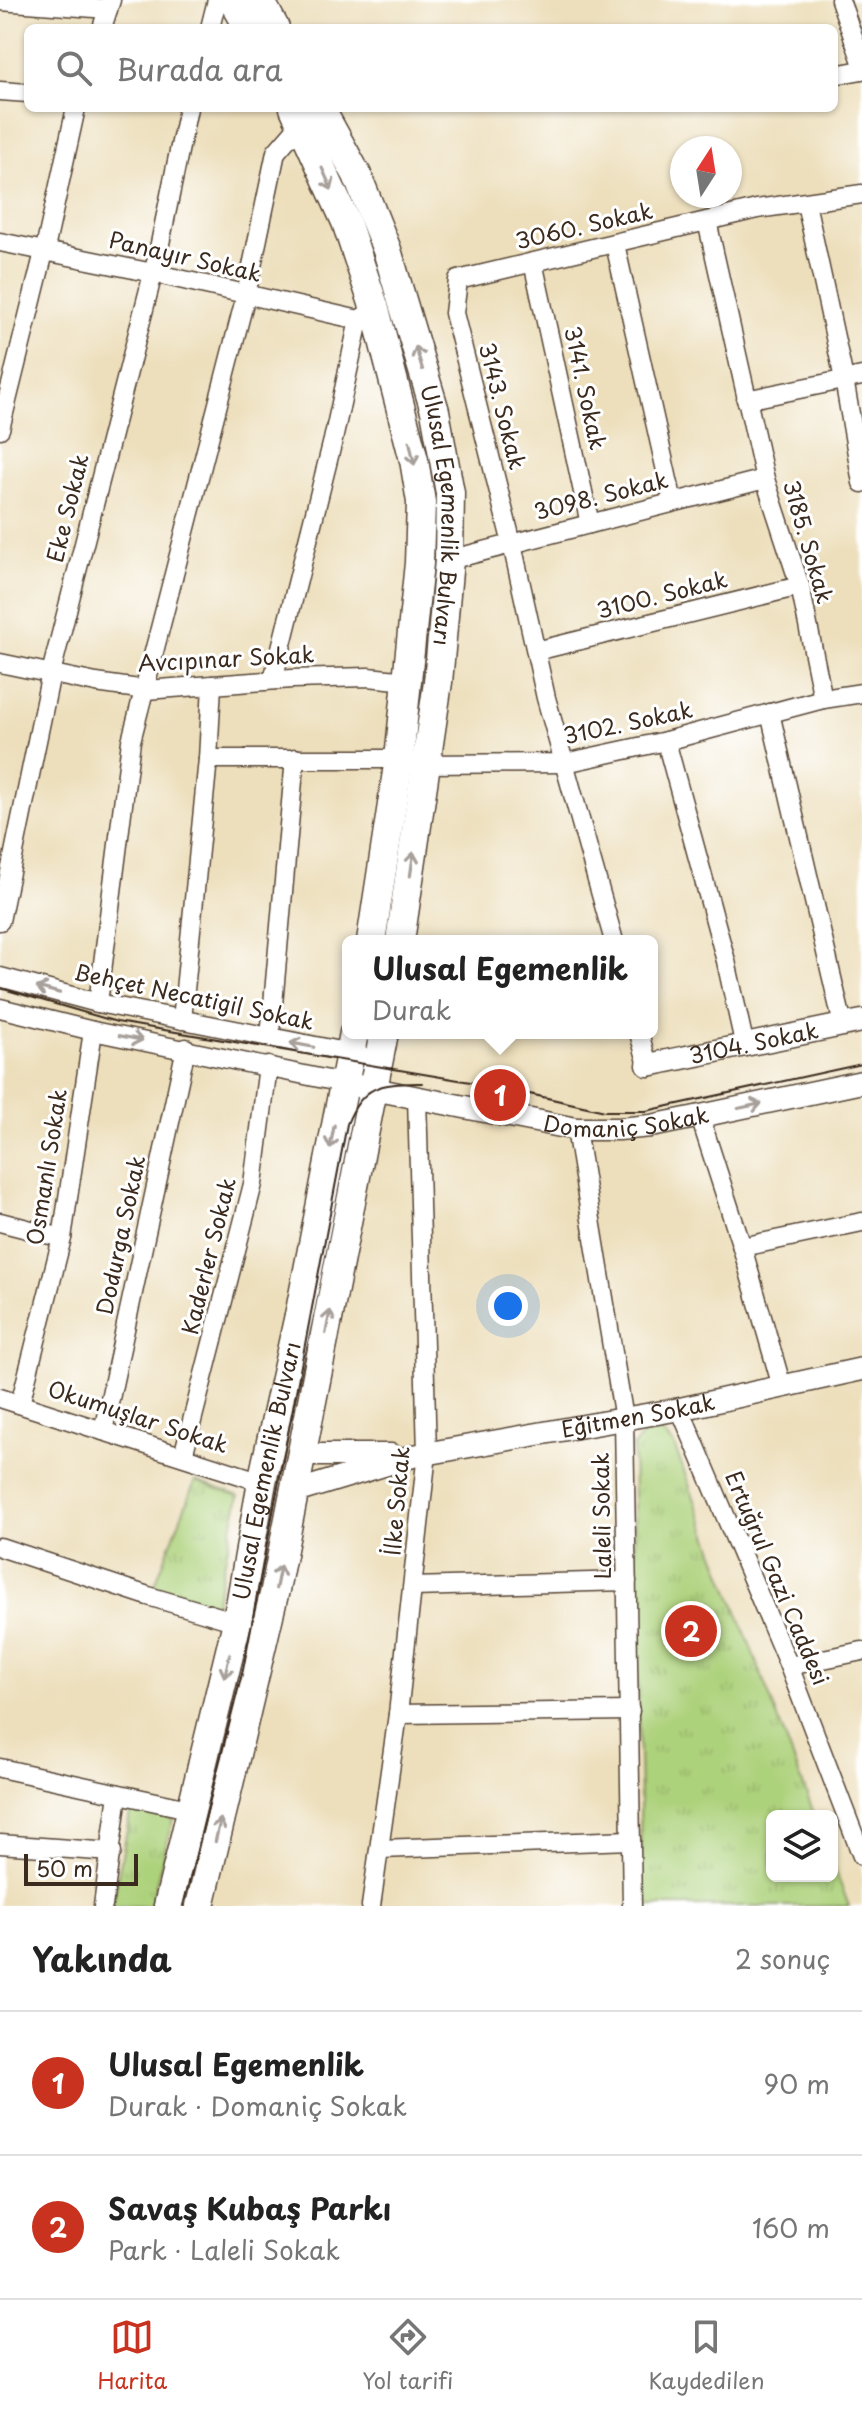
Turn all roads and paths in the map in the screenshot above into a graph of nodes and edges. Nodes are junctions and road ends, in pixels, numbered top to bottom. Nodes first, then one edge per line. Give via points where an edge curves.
1 (217, 0) edge
2 (233, 0) edge
3 (260, 0) edge
4 (840, 0) edge
5 (0, 1) edge
6 (110, 4) edge
7 (103, 24) edge
8 (211, 24) edge
9 (247, 24) edge
10 (273, 24) edge
11 (862, 62) edge
12 (862, 70) edge
13 (838, 74) edge
14 (0, 91) edge
15 (24, 93) edge
16 (75, 112) edge
17 (187, 112) edge
18 (305, 113) edge
19 (862, 194) edge
20 (806, 203) junction
21 (707, 221) junction
22 (0, 242) edge
23 (615, 244) junction
24 (45, 251) junction
25 (533, 262) junction
26 (153, 273) junction
27 (458, 280) joint
28 (246, 295) junction
29 (367, 315) junction
30 (853, 378) edge
31 (746, 400) junction
32 (0, 429) edge
33 (765, 479) junction
34 (862, 483) edge
35 (673, 502) junction
36 (590, 524) junction
37 (512, 544) junction
38 (449, 560) junction
39 (800, 586) junction
40 (536, 651) junction
41 (0, 663) edge
42 (51, 673) junction
43 (273, 680) junction
44 (408, 681) junction
45 (212, 685) junction
46 (146, 690) junction
47 (862, 693) edge
48 (823, 699) junction
49 (770, 713) junction
50 (666, 741) junction
51 (295, 758) junction
52 (208, 759) junction
53 (412, 762) junction
54 (565, 763) junction
55 (0, 921) edge
56 (372, 935) edge
57 (400, 935) edge
58 (612, 935) edge
59 (0, 977) edge
60 (98, 1003) junction
61 (0, 1008) edge
62 (182, 1020) junction
63 (853, 1023) edge
64 (93, 1031) junction
65 (270, 1038) junction
66 (641, 1039) edge
67 (352, 1043) edge
68 (382, 1045) edge
69 (745, 1047) junction
70 (186, 1048) junction
71 (648, 1065) joint
72 (268, 1066) junction
73 (862, 1082) edge
74 (343, 1083) junction
75 (374, 1088) junction
76 (417, 1097) junction
77 (700, 1117) junction
78 (576, 1129) junction
79 (0, 1222) edge
80 (862, 1222) edge
81 (62, 1238) junction
82 (742, 1247) junction
83 (862, 1369) edge
84 (782, 1387) junction
85 (0, 1398) edge
86 (20, 1404) junction
87 (680, 1409) junction
88 (624, 1419) junction
89 (103, 1431) junction
90 (420, 1454) junction
91 (302, 1455) junction
92 (183, 1456) junction
93 (262, 1482) junction
94 (295, 1492) junction
95 (0, 1547) edge
96 (627, 1581) junction
97 (413, 1587) junction
98 (237, 1622) junction
99 (862, 1651) edge
100 (789, 1666) junction
101 (630, 1711) junction
102 (398, 1714) junction
103 (0, 1768) edge
104 (118, 1794) junction
105 (193, 1810) junction
106 (631, 1840) junction
107 (0, 1844) edge
108 (380, 1849) junction
109 (112, 1852) junction
110 (862, 1856) edge
111 (103, 1906) edge
112 (168, 1906) edge
113 (200, 1906) edge
114 (371, 1906) edge
115 (632, 1906) edge

1 - 8 street
2 - 9 main road
3 - 10 main road
4 - 11 street
5 - 6 street
6 - 7 street
12 - 13 street
14 - 15 street
16 - 24 street
17 - 26 street, Eke Sokak
18 - 28 street via 276,152
18 -> 29 main road, Ulusal Egemenlik Bulvarı via 346,222
38 -> 18 main road, Ulusal Egemenlik Bulvarı via 450,493 435,411 387,250 357,175
19 - 20 street, 3060. Sokak
20 - 21 street, 3060. Sokak
20 - 30 street
21 - 23 street, 3060. Sokak
21 - 31 street, 3185. Sokak
22 - 24 street, Panayır Sokak
23 - 25 street, 3060. Sokak
23 - 35 street
24 - 26 street, Panayır Sokak
24 - 32 street
25 - 27 street, 3060. Sokak
25 - 36 street, 3141. Sokak
26 - 28 street, Panayır Sokak
26 - 42 street, Eke Sokak
27 - 37 street, 3143. Sokak via 454,313
28 - 29 street, Panayır Sokak
28 - 46 street
29 - 43 street
29 -> 44 main road, Ulusal Egemenlik Bulvarı via 414,460 421,502
30 - 31 street
30 - 34 street
31 - 33 street, 3185. Sokak
33 - 35 street, 3098. Sokak
33 - 39 street, 3185. Sokak
35 - 36 street, 3098. Sokak
36 - 37 street, 3098. Sokak
37 - 38 street, 3098. Sokak
37 - 40 street, 3143. Sokak
38 - 53 main road, Ulusal Egemenlik Bulvarı via 438,682
39 - 40 street, 3100. Sokak
39 - 48 street, 3185. Sokak
40 - 54 street, 3143. Sokak
41 - 42 street, Avcıpınar Sokak
42 - 46 street, Avcıpınar Sokak
42 - 55 street, Eke Sokak
43 - 44 street, Avcıpınar Sokak
43 - 45 street, Avcıpınar Sokak
44 - 53 main road, Ulusal Egemenlik Bulvarı
45 - 46 street, Avcıpınar Sokak
45 - 52 street
46 - 60 street via 131,741
47 - 48 street, 3102. Sokak
48 - 49 street, 3102. Sokak
49 - 50 street, 3102. Sokak
49 - 63 street
50 - 54 street, 3102. Sokak
50 - 69 street
51 - 52 street, 3102. Sokak
51 - 53 street, 3102. Sokak
51 - 65 street
52 - 62 street
53 - 54 street, 3102. Sokak
53 - 56 main road, Ulusal Egemenlik Bulvarı
57 -> 53 main road, Ulusal Egemenlik Bulvarı
54 - 58 street, 3143. Sokak
60 -> 59 street, Behçet Necatigil Sokak
60 - 62 street, Behçet Necatigil Sokak
61 - 64 street
62 - 65 street, Behçet Necatigil Sokak
63 - 69 street, 3104. Sokak
64 -> 70 street
64 - 81 street, Osmanlı Sokak
67 -> 65 street, Behçet Necatigil Sokak
66 - 71 street
67 - 68 street, Behçet Necatigil Sokak
67 - 74 main road, Ulusal Egemenlik Bulvarı
68 - 75 main road, Ulusal Egemenlik Bulvarı
69 - 71 street, 3104. Sokak
70 - 72 street
70 - 89 street, Dodurga Sokak
72 - 74 street
72 - 92 street, Kaderler Sokak via 253,1184
77 -> 73 street, Domaniç Sokak
74 - 75 street, Domaniç Sokak
74 -> 93 main road, Ulusal Egemenlik Bulvarı
75 - 76 street, Domaniç Sokak
91 -> 75 main road, Ulusal Egemenlik Bulvarı
76 - 78 street, Domaniç Sokak
76 - 90 street, İlke Sokak
77 - 78 street, Domaniç Sokak via 651,1126
77 - 82 street
78 - 88 street, Laleli Sokak
79 - 81 street
80 - 82 street
81 - 86 street, Osmanlı Sokak
82 - 84 street
83 - 84 street, Eğitmen Sokak
84 - 87 street, Eğitmen Sokak
85 - 86 street, Okumuşlar Sokak
86 - 89 street, Okumuşlar Sokak
87 - 88 street, Eğitmen Sokak
87 - 100 street, Ertuğrul Gazi Caddesi
88 - 90 street, Eğitmen Sokak
88 - 96 street, Laleli Sokak
89 - 92 street, Okumuşlar Sokak
90 - 91 street, Eğitmen Sokak
90 - 94 street, Eğitmen Sokak
90 - 97 street, İlke Sokak
91 - 94 main road, Ulusal Egemenlik Bulvarı
92 - 93 street, Okumuşlar Sokak
93 - 98 main road, Ulusal Egemenlik Bulvarı
113 -> 94 main road, Ulusal Egemenlik Bulvarı
95 - 98 street
96 - 97 street
96 - 101 street, Laleli Sokak
97 - 102 street, İlke Sokak
98 -> 105 main road, Ulusal Egemenlik Bulvarı
99 - 100 street
100 - 110 street, Ertuğrul Gazi Caddesi
101 - 102 street
101 - 106 street, Laleli Sokak
102 - 108 street, İlke Sokak
103 - 104 street
104 - 105 street
104 - 109 street
105 - 112 main road, Ulusal Egemenlik Bulvarı
106 - 108 street
106 - 115 street, Laleli Sokak
107 - 109 street
108 - 114 street, İlke Sokak
109 - 111 street

